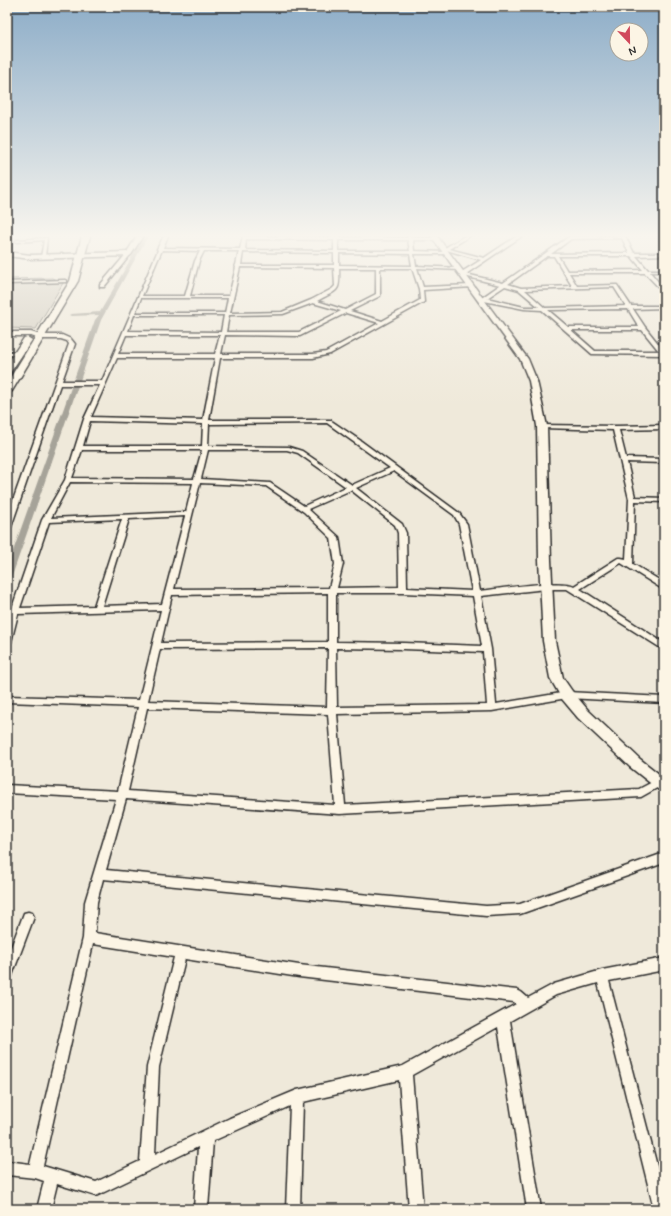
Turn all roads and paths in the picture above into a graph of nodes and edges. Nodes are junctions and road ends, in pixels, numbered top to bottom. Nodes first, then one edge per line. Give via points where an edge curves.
1 (58, 293) edge
2 (66, 293) edge
3 (141, 293) edge
4 (188, 293) edge
5 (233, 293) edge
6 (328, 293) edge
7 (378, 293) edge
8 (421, 293) edge
9 (477, 293) edge
10 (493, 293) edge
11 (525, 293) edge
12 (620, 293) edge
13 (187, 296) junction
14 (139, 297) junction
15 (232, 297) junction
16 (313, 300) junction
17 (483, 300) junction
18 (664, 307) edge
19 (631, 308) junction
20 (545, 309) junction
21 (347, 311) junction
22 (133, 314) junction
23 (227, 314) junction
24 (383, 323) junction
25 (643, 328) junction
26 (568, 329) junction
27 (125, 333) junction
28 (7, 334) edge
29 (223, 334) junction
30 (35, 335) junction
31 (664, 353) edge
32 (7, 354) edge
33 (18, 354) junction
34 (218, 355) junction
35 (115, 356) junction
36 (7, 371) edge
37 (58, 383) junction
38 (104, 384) junction
39 (7, 391) edge
40 (87, 419) junction
41 (206, 422) junction
42 (542, 426) junction
43 (616, 428) junction
44 (664, 428) edge
45 (79, 448) junction
46 (205, 449) junction
47 (624, 460) junction
48 (664, 461) edge
49 (395, 468) junction
50 (68, 480) junction
51 (197, 481) junction
52 (352, 488) junction
53 (632, 500) junction
54 (664, 500) edge
55 (303, 509) junction
56 (188, 514) junction
57 (126, 516) junction
58 (46, 520) junction
59 (7, 527) edge
60 (629, 565) junction
61 (546, 586) junction
62 (664, 587) edge
63 (574, 589) junction
64 (402, 590) junction
65 (332, 591) junction
66 (169, 592) junction
67 (476, 594) junction
68 (165, 607) junction
69 (97, 609) junction
70 (15, 611) junction
71 (7, 642) edge
72 (333, 645) junction
73 (156, 646) junction
74 (664, 647) edge
75 (486, 649) junction
76 (567, 695) junction
77 (7, 699) edge
78 (664, 700) edge
79 (142, 704) junction
80 (492, 708) junction
81 (332, 711) junction
82 (662, 784) edge
83 (7, 789) edge
84 (122, 795) junction
85 (340, 810) junction
86 (664, 858) edge
87 (99, 874) junction
88 (28, 917) dead end
89 (89, 938) junction
90 (181, 952) junction
91 (664, 964) edge
92 (7, 974) edge
93 (602, 976) junction
94 (526, 1005) junction
95 (503, 1018) junction
96 (406, 1072) junction
97 (297, 1097) junction
98 (206, 1137) junction
99 (147, 1165) junction
100 (7, 1168) edge
101 (35, 1171) junction
102 (52, 1176) junction
103 (44, 1209) edge
104 (201, 1209) edge
105 (293, 1209) edge
106 (416, 1209) edge
107 (534, 1209) edge
108 (660, 1209) edge

1 - 30 highway
2 - 30 highway
3 - 14 street
4 - 13 street
5 - 15 street
6 - 16 street
7 - 21 street
8 - 24 street via 422,301
9 - 17 main road
10 - 17 street
11 - 20 street
12 - 19 street
13 - 14 street
13 - 15 street
14 - 22 street
15 - 23 street
16 - 21 street
16 - 23 street via 283,313
17 - 20 street via 524,308
17 - 42 main road via 524,359 533,381
18 - 19 street
19 - 20 street
19 - 25 street
20 - 26 street
21 - 24 street
21 - 29 street via 300,334
22 - 23 street
22 - 27 street
23 - 29 street
24 - 34 street via 328,353 313,356
25 - 26 street
25 - 31 street
26 - 31 street via 594,353
27 - 29 street
27 - 35 street
28 - 30 street
29 - 34 street
30 - 33 highway
30 - 37 street via 62,336 72,344
30 - 39 highway
32 - 33 street
33 - 36 highway
34 - 35 street
34 - 41 street
35 - 38 street
37 - 38 street
37 - 59 street
38 - 40 street
40 - 41 street
40 - 45 street
41 - 46 street
41 - 49 street via 328,421
42 - 43 street
42 - 61 main road
43 - 44 street
43 - 47 street
45 - 46 street
45 - 50 street
46 - 51 street
46 - 52 street via 287,448 300,452
47 - 48 street
47 - 53 street
49 - 52 street
49 - 67 street via 457,514 463,524
50 - 51 street
50 - 58 street
51 - 55 street via 268,484
51 - 56 street
52 - 55 street
52 - 64 street via 398,524 402,533
53 - 54 street
53 - 60 street
55 - 65 street via 335,537 339,564
56 - 57 street
56 - 66 street
57 - 58 street
57 - 69 street
58 - 70 street
60 - 62 street
60 - 63 street via 621,560
61 - 63 street via 569,586
61 - 67 street
61 - 76 main road via 552,660
63 - 74 street
64 - 65 street
64 - 67 street
65 - 66 street
65 - 72 street
66 - 68 street
67 - 75 street
68 - 69 street
68 - 73 street
69 - 70 street
70 - 71 street
72 - 73 street
72 - 75 street
72 - 81 street
73 - 79 street
75 - 80 street
76 - 78 street
76 - 80 street
76 - 82 main road via 583,714 635,763
77 - 79 street
79 - 81 street
79 - 84 street
80 - 81 street
81 - 85 street
82 - 85 street via 641,792
83 - 84 street
84 - 85 street
84 - 87 street
86 - 87 street via 520,909 486,911
87 - 89 street via 91,902
88 - 92 street
89 - 90 street
89 - 101 street
90 - 94 street via 299,971 517,996
90 - 99 street via 153,1067
91 - 93 street
93 - 94 street via 554,990
93 - 108 street
94 - 95 street
95 - 96 street
95 - 107 street
96 - 97 street
96 - 106 street
97 - 98 street
97 - 105 street
98 - 99 street
98 - 104 street
99 - 102 street via 96,1189
100 - 101 street
101 - 102 street
102 - 103 street

